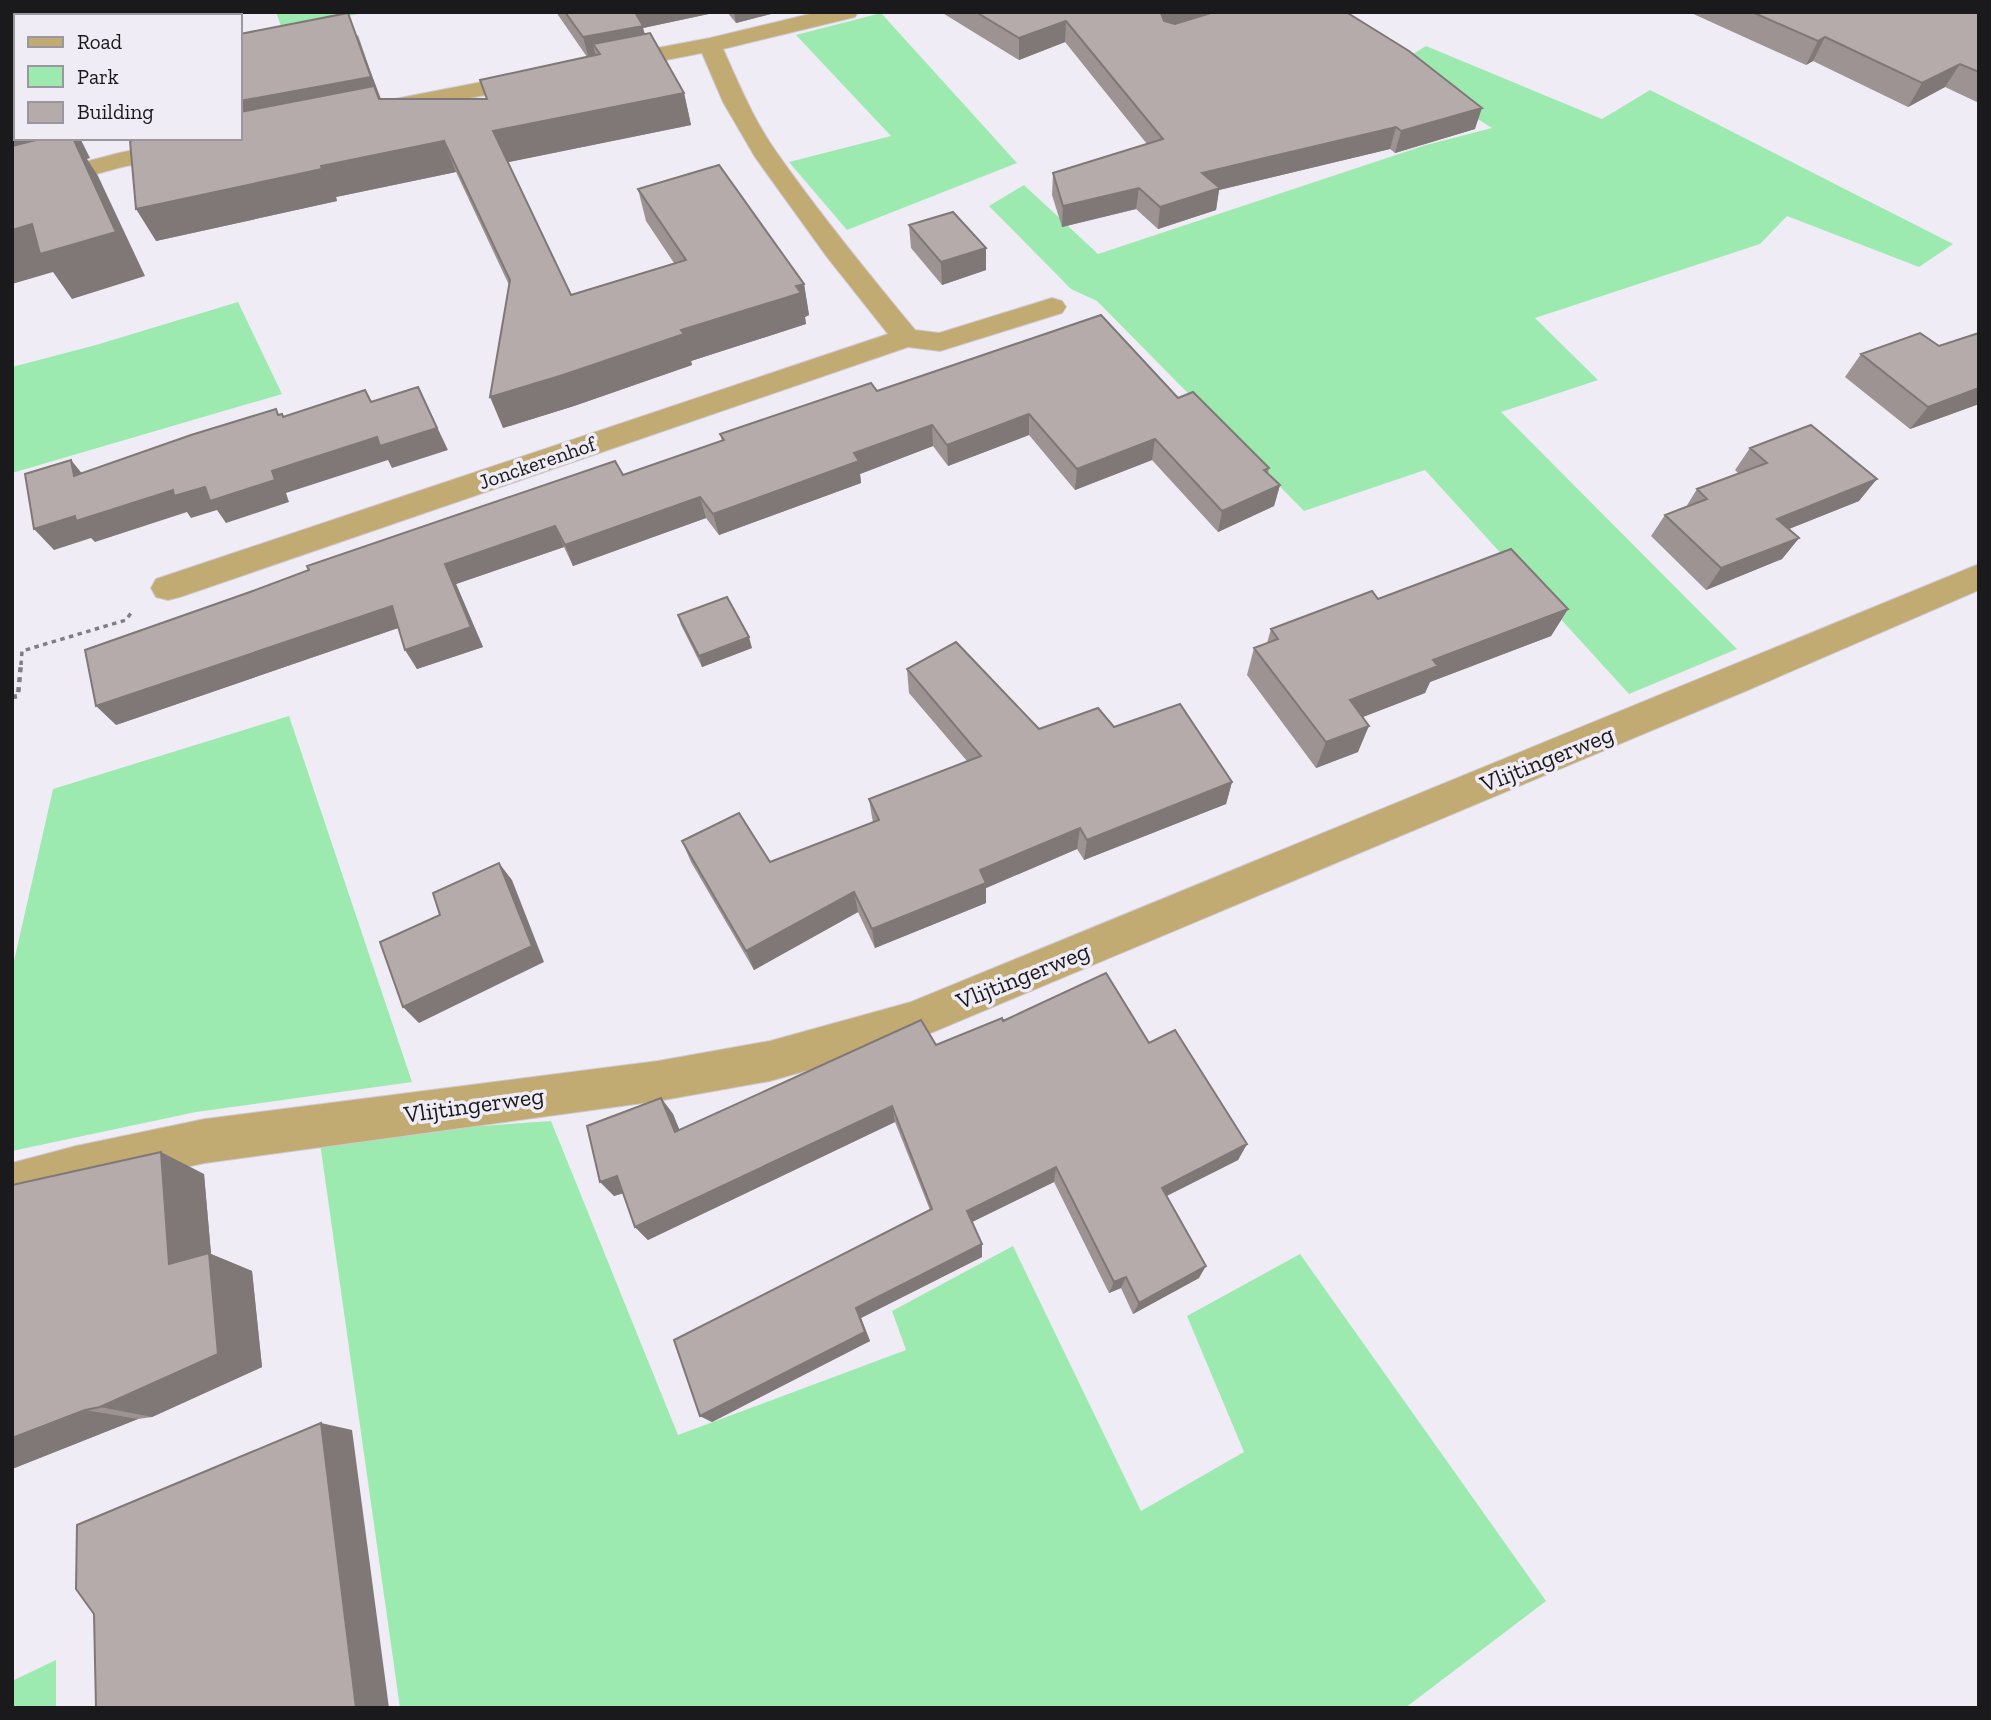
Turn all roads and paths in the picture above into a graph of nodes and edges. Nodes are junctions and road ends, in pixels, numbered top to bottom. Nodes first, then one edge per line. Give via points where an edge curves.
1 (847, 12) edge
2 (710, 45) junction
3 (589, 68) edge
4 (549, 76) edge
5 (361, 113) edge
6 (208, 140) edge
7 (115, 149) edge
8 (12, 189) edge
9 (1052, 307) dead end
10 (906, 338) junction
11 (1979, 576) edge
12 (168, 588) joint
13 (12, 697) edge
14 (12, 1185) edge

1 - 2 street
2 - 3 street
2 - 10 street via 766,157
4 - 5 street
6 - 7 street
7 - 8 street
9 - 10 street, Jonckerenhof via 940,342
10 - 12 street, Jonckerenhof
11 - 14 street, Vlijtingerweg via 914,1021 770,1061 658,1081 205,1141
12 - 13 path via 142,598 126,620 23,651 18,696

